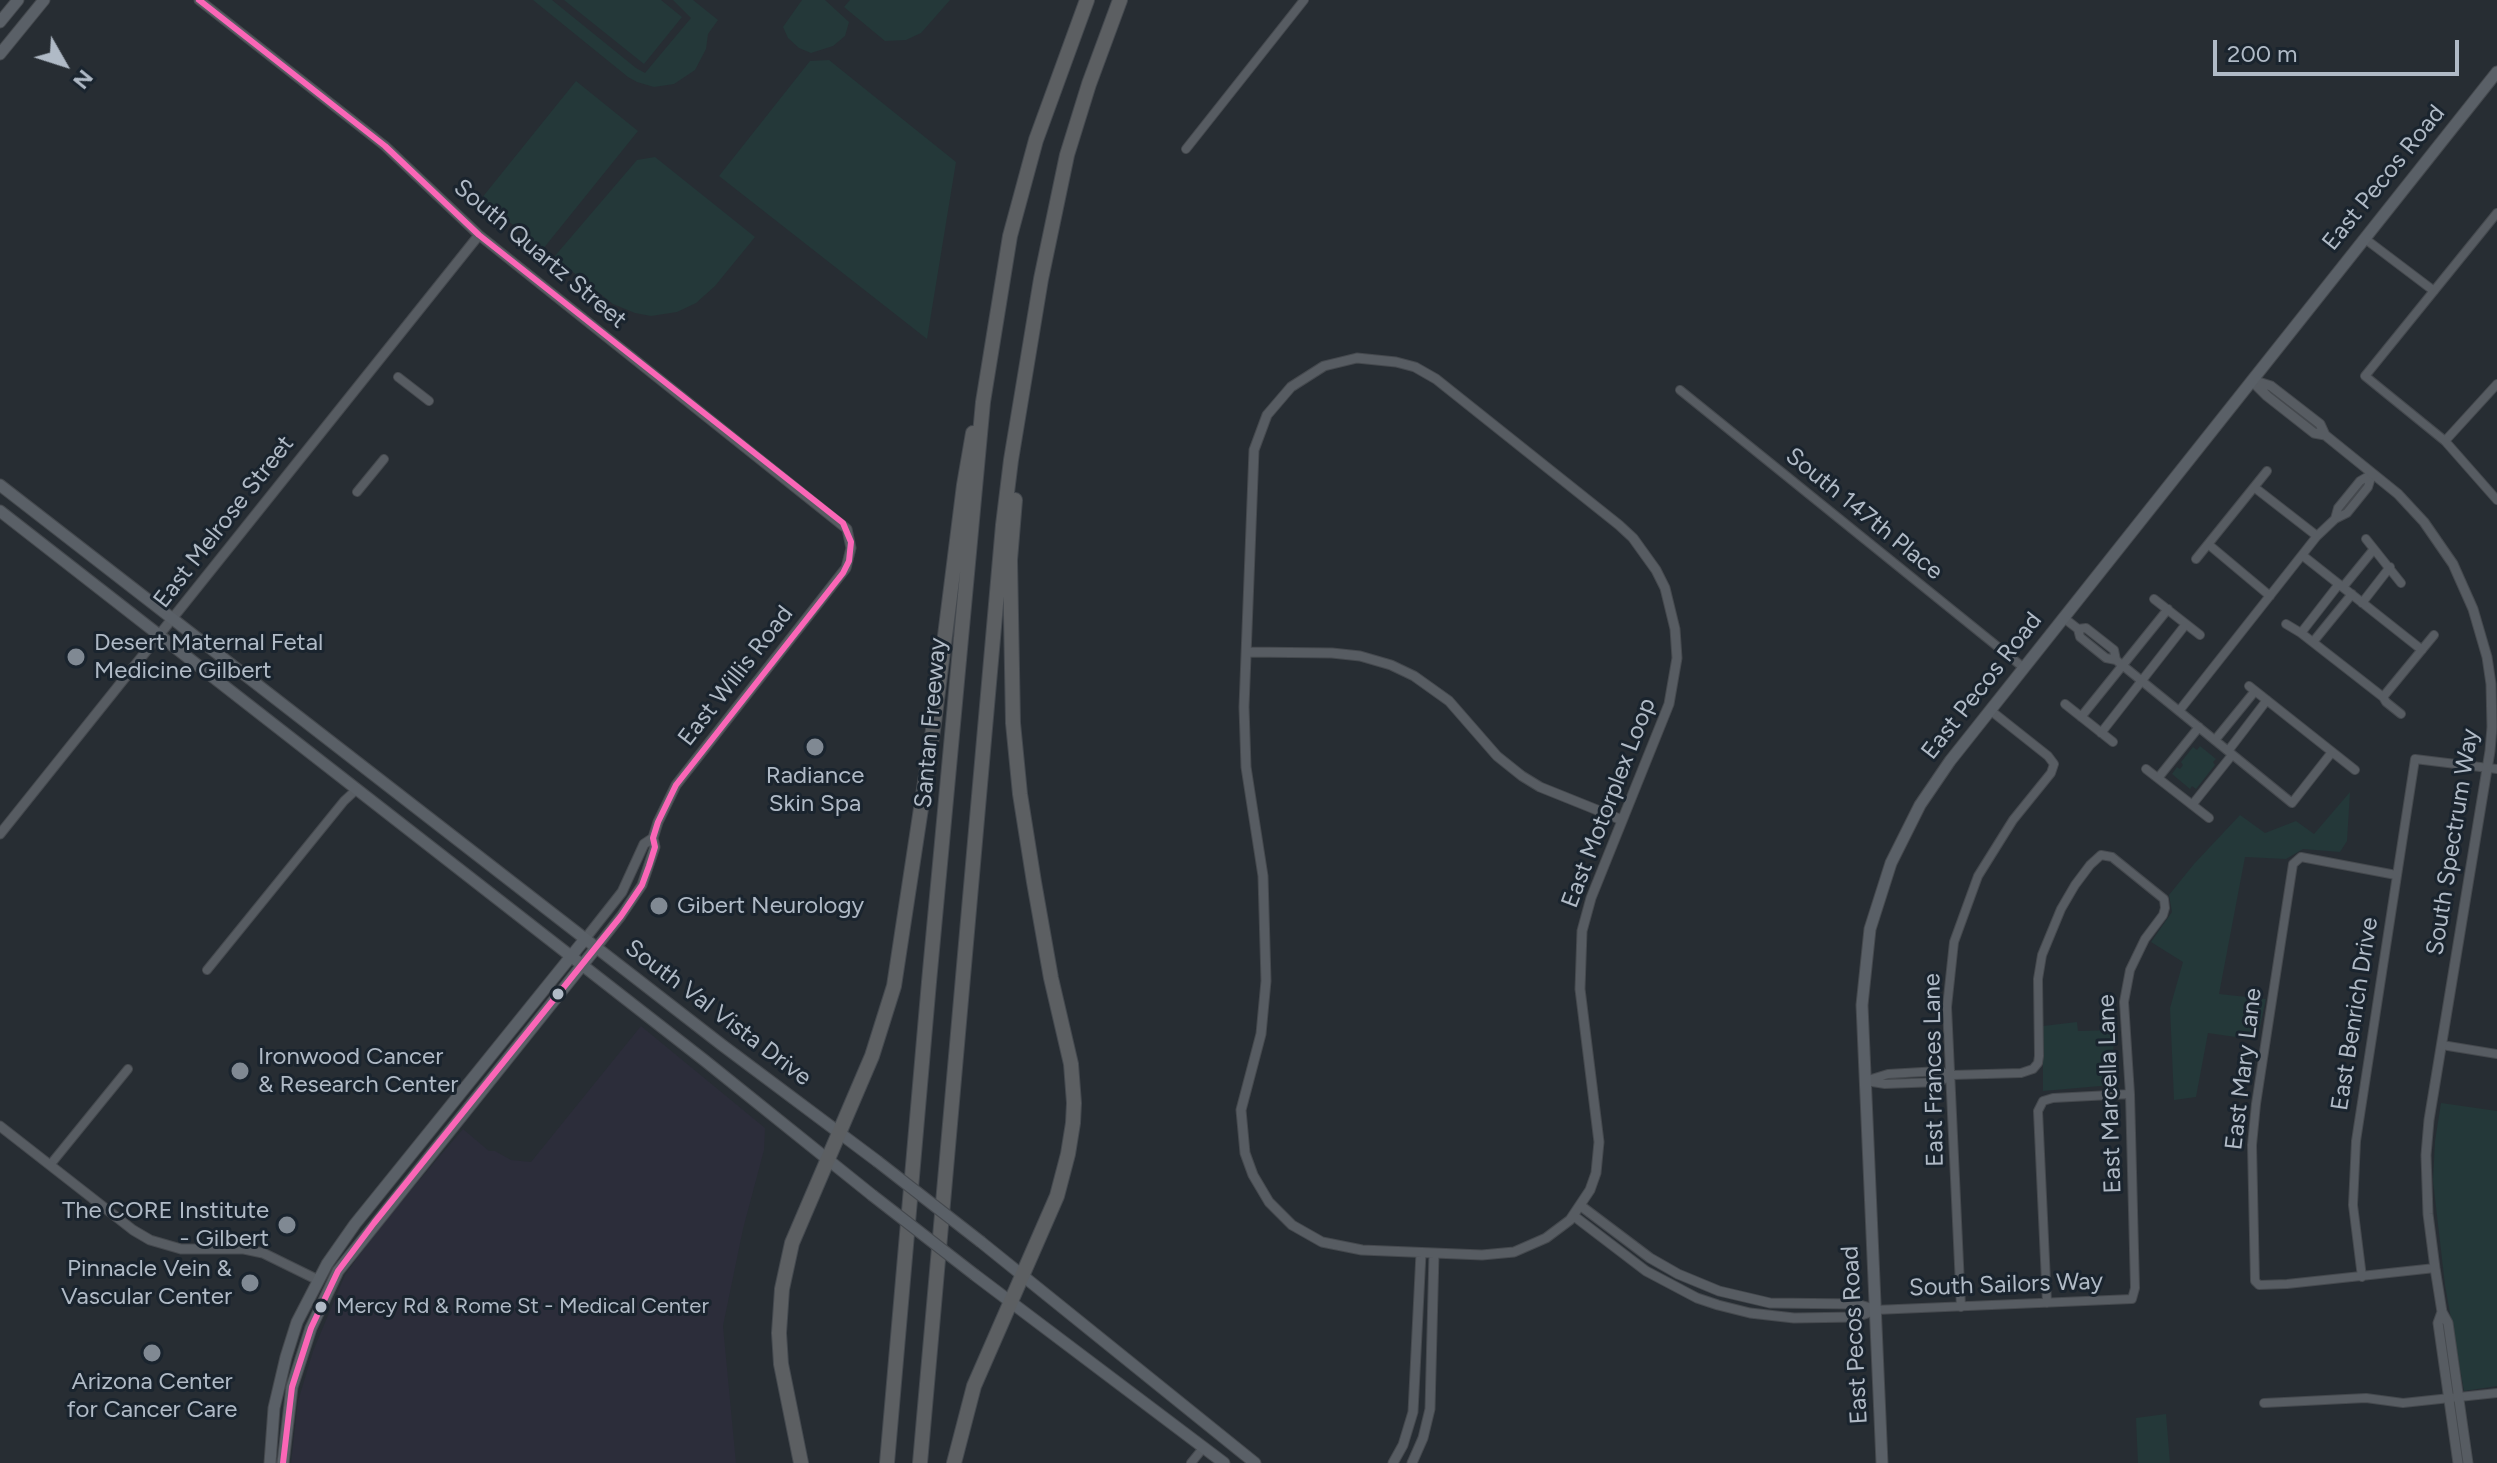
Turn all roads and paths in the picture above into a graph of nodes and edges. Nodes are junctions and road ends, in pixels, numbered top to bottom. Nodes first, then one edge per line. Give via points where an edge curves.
1 (18, 0) edge
2 (44, 0) edge
3 (199, 0) edge
4 (1087, 0) edge
5 (1120, 0) edge
6 (1304, 0) edge
7 (0, 22) edge
8 (0, 54) edge
9 (2497, 72) edge
10 (1186, 149) dead end
11 (2497, 213) edge
12 (479, 235) junction
13 (2364, 238) junction
14 (2434, 291) junction
15 (398, 377) dead end
16 (2252, 380) junction
17 (2497, 384) edge
18 (1680, 390) dead end
19 (429, 401) dead end
20 (983, 402) junction
21 (2445, 441) junction
22 (384, 459) dead end
23 (1011, 460) junction
24 (2267, 471) dead end
25 (2372, 474) junction
26 (0, 485) edge
27 (2254, 487) junction
28 (357, 492) dead end
29 (2497, 500) edge
30 (0, 511) edge
31 (2317, 536) junction
32 (2366, 539) dead end
33 (851, 542) joint
34 (2208, 544) junction
35 (2374, 549) junction
36 (2302, 555) junction
37 (2196, 559) dead end
38 (2390, 567) junction
39 (2401, 583) dead end
40 (2341, 586) junction
41 (2352, 594) junction
42 (2270, 596) junction
43 (2154, 599) dead end
44 (2362, 603) junction
45 (2168, 609) junction
46 (2064, 618) junction
47 (172, 620) junction
48 (2186, 624) junction
49 (2286, 624) dead end
50 (2301, 633) junction
51 (160, 635) junction
52 (2200, 635) dead end
53 (2434, 635) dead end
54 (2313, 642) junction
55 (2422, 650) junction
56 (1248, 652) junction
57 (2492, 656) edge
58 (2120, 663) junction
59 (2024, 668) junction
60 (2142, 681) junction
61 (2383, 697) junction
62 (2267, 700) junction
63 (2065, 704) dead end
64 (1990, 710) junction
65 (2179, 711) junction
66 (2401, 714) dead end
67 (2081, 717) junction
68 (2199, 727) junction
69 (2101, 733) junction
70 (2215, 740) junction
71 (2113, 742) dead end
72 (2332, 752) junction
73 (2230, 753) junction
74 (2486, 768) junction
75 (2146, 769) dead end
76 (2497, 769) edge
77 (2355, 770) dead end
78 (370, 772) junction
79 (2158, 778) junction
80 (357, 789) junction
81 (2192, 805) junction
82 (2209, 818) dead end
83 (1622, 820) junction
84 (0, 834) edge
85 (653, 838) junction
86 (2396, 875) junction
87 (585, 939) junction
88 (596, 948) junction
89 (571, 956) junction
90 (582, 965) junction
91 (207, 970) dead end
92 (2442, 1045) junction
93 (2497, 1054) edge
94 (128, 1069) dead end
95 (1952, 1075) junction
96 (1865, 1081) junction
97 (2130, 1094) junction
98 (0, 1126) edge
99 (840, 1133) junction
100 (828, 1161) junction
101 (50, 1165) junction
102 (1581, 1206) junction
103 (1574, 1216) junction
104 (1421, 1253) junction
105 (1434, 1253) junction
106 (2435, 1268) junction
107 (1023, 1275) junction
108 (2362, 1277) junction
109 (318, 1280) junction
110 (329, 1286) junction
111 (2134, 1294) joint
112 (1010, 1302) junction
113 (2047, 1303) junction
114 (1961, 1307) junction
115 (1875, 1310) junction
116 (1415, 1390) junction
117 (1431, 1391) junction
118 (2497, 1393) edge
119 (2454, 1399) junction
120 (2264, 1403) dead end
121 (1204, 1447) junction
122 (270, 1463) edge
123 (283, 1463) edge
124 (801, 1463) edge
125 (887, 1463) edge
126 (920, 1463) edge
127 (954, 1463) edge
128 (1191, 1463) edge
129 (1224, 1463) edge
130 (1255, 1463) edge
131 (1393, 1463) edge
132 (1412, 1463) edge
133 (1882, 1463) edge
134 (2458, 1463) edge
135 (2468, 1463) edge

1 - 7 main road
2 - 8 main road
3 - 12 street, South Quartz Street via 392,152
4 - 20 highway, Santan Freeway via 1036,140 1010,236
5 - 23 highway via 1067,155
6 - 10 street
9 - 13 main road, East Pecos Road
11 - 14 street
12 - 33 street, South Quartz Street via 843,523
12 - 47 street, East Melrose Street
13 - 14 street
13 - 16 main road, East Pecos Road
14 - 21 street via 2365,376
15 - 19 street
16 - 25 street, South Spectrum Way
16 - 46 main road, East Pecos Road
17 - 21 street
18 - 59 street, South 147th Place
20 - 99 highway via 970,443 894,986
20 - 125 highway, Santan Freeway
21 - 29 street
22 - 28 street
23 - 107 highway via 1013,723 1031,867 1071,1064 1074,1103 1063,1177
23 - 126 highway
24 - 27 street
25 - 31 street via 2347,513
25 - 57 street, South Spectrum Way via 2413,510 2453,564
26 - 47 main road, South Val Vista Drive
27 - 31 street
27 - 34 street
30 - 51 main road, South Val Vista Drive
31 - 36 street
32 - 35 street
33 - 85 street, East Willis Road via 843,573 676,785
34 - 37 street
34 - 42 street
35 - 38 street
35 - 40 street
36 - 40 street
36 - 42 street
38 - 39 street
38 - 44 street
40 - 41 street
40 - 50 street
41 - 44 street
41 - 54 street
42 - 65 street
43 - 45 street
44 - 55 street
45 - 48 street
45 - 58 street
46 - 58 street via 2106,658
46 - 59 main road, East Pecos Road
47 - 51 street, East Melrose Street
47 - 78 main road, South Val Vista Drive
48 - 52 street
48 - 60 street
49 - 50 street
50 - 54 street
51 - 80 main road, South Val Vista Drive
51 - 84 street, East Melrose Street
53 - 55 street
54 - 61 street
55 - 61 street
56 - 83 street via 1346,654 1391,665 1449,701 1522,776
56 - 83 street, East Motorplex Loop via 1254,450 1267,415 1291,387 1324,366 1371,358 1415,367 1619,525 1645,553 1665,588 1677,637 1673,690
56 - 104 street, East Motorplex Loop via 1246,767 1263,876 1266,981 1261,1034 1241,1110 1245,1153 1269,1202 1304,1233 1340,1247
57 - 74 street, South Spectrum Way
58 - 60 street
58 - 67 street
59 - 64 main road, East Pecos Road
60 - 65 street
60 - 69 street
61 - 66 street
62 - 70 street via 2252,688
62 - 72 street
62 - 73 street
63 - 67 street
64 - 95 street, East Frances Lane via 2054,764 1995,847 1964,910 1949,976
64 - 96 main road, East Pecos Road via 1920,805 1883,887 1870,929 1862,993
65 - 68 street
67 - 69 street
68 - 70 street
68 - 79 street
69 - 71 street
70 - 73 street
72 - 73 street via 2292,803
72 - 77 street
73 - 81 street
74 - 76 street
74 - 86 street, East Benrich Drive via 2415,759
74 - 92 street, South Spectrum Way
75 - 79 street
78 - 80 main road
78 - 87 main road, South Val Vista Drive
79 - 81 street
80 - 89 main road, South Val Vista Drive
80 - 91 street
81 - 82 street
83 - 102 street, East Motorplex Loop via 1582,931 1580,989 1599,1142 1596,1173
85 - 87 street, East Willis Road via 644,844 622,892
85 - 88 street, East Willis Road via 642,885
86 - 108 street, East Benrich Drive via 2356,1141 2353,1205
86 - 108 street, East Mary Lane via 2301,857 2293,864 2252,1145 2255,1281 2287,1284
87 - 88 main road, South Val Vista Drive
87 - 89 main road
88 - 90 main road
88 - 99 main road, South Val Vista Drive
89 - 90 main road, South Val Vista Drive
89 - 109 main road via 355,1224
90 - 100 main road, South Val Vista Drive
90 - 110 main road
92 - 93 street
92 - 106 street, South Spectrum Way via 2426,1155
94 - 101 street
95 - 96 street via 1939,1082
95 - 97 street, East Marcella Lane via 2029,1071 2038,1063 2042,955 2075,885 2101,855 2112,857 2166,903 2138,951 2126,985
95 - 114 street, East Frances Lane
96 - 115 main road, East Pecos Road
97 - 111 street, East Marcella Lane
97 - 113 street via 2053,1098 2043,1101 2038,1111
98 - 101 street
99 - 100 highway
99 - 107 main road, South Val Vista Drive, bridge
100 - 112 main road, South Val Vista Drive, bridge
100 - 124 highway via 792,1243 782,1289 781,1364
101 - 109 street via 133,1230 162,1245 263,1253
102 - 103 street, East Motorplex Loop
102 - 115 street via 1650,1258 1719,1291 1770,1303 1856,1304
103 - 105 street, East Motorplex Loop via 1546,1238 1514,1252
103 - 115 street via 1646,1271 1718,1305 1794,1318 1856,1317
104 - 105 street, East Motorplex Loop
104 - 116 street
105 - 117 street
106 - 108 street
106 - 119 street, South Spectrum Way via 2448,1323
107 - 112 highway
107 - 130 main road, South Val Vista Drive
109 - 110 main road
109 - 122 main road via 297,1322 278,1385
110 - 123 main road via 292,1387
111 - 113 street, South Sailors Way via 2132,1299
112 - 121 main road, South Val Vista Drive
112 - 127 highway via 974,1386
113 - 114 street, South Sailors Way
114 - 115 street, South Sailors Way
115 - 133 main road, East Pecos Road
116 - 117 street
116 - 131 street via 1408,1432
117 - 132 street via 1423,1438
118 - 119 street
119 - 120 street
119 - 134 street, South Spectrum Way
119 - 135 street, South Spectrum Way
121 - 128 street
121 - 129 main road, South Val Vista Drive

